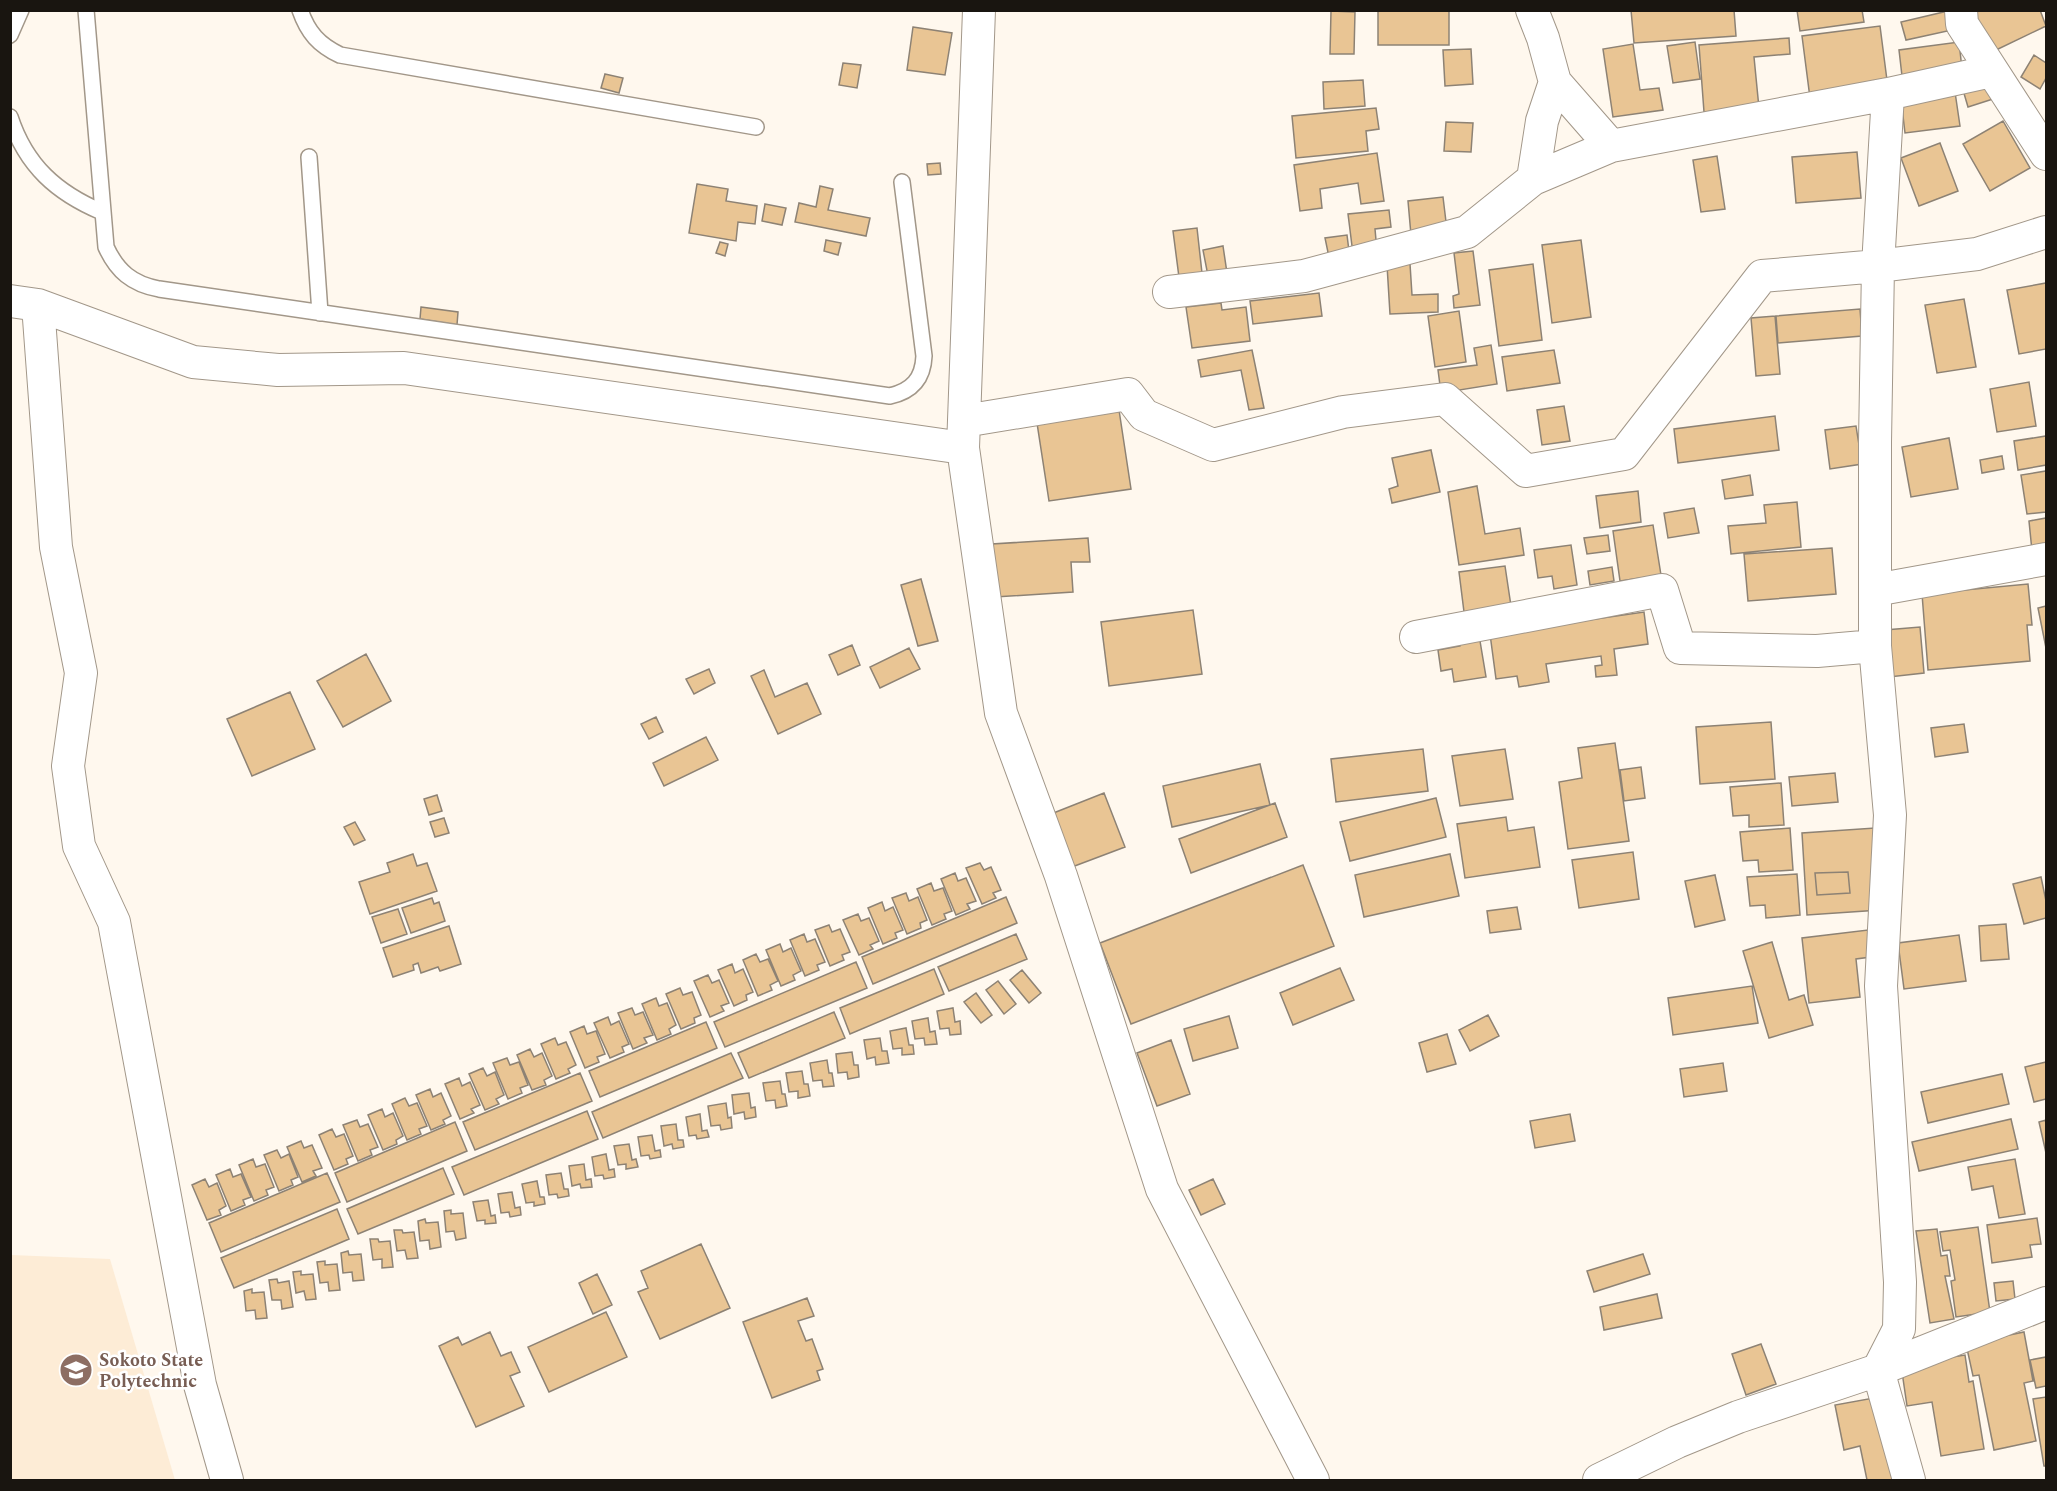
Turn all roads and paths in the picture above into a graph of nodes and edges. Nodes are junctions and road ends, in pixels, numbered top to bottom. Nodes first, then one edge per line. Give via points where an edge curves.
1 (21, 10) edge
2 (86, 10) edge
3 (300, 10) edge
4 (979, 10) edge
5 (1532, 10) edge
6 (1961, 10) edge
7 (10, 35) edge
8 (1992, 71) junction
9 (1555, 82) junction
10 (1888, 94) junction
11 (10, 117) edge
12 (756, 127) dead end
13 (1611, 146) junction
14 (2046, 154) edge
15 (309, 157) dead end
16 (1533, 179) junction
17 (902, 182) dead end
18 (102, 212) junction
19 (2046, 232) edge
20 (1878, 266) junction
21 (1169, 292) dead end
22 (24, 303) edge
23 (320, 313) junction
24 (964, 435) junction
25 (2046, 559) edge
26 (1875, 590) junction
27 (1416, 638) dead end
28 (1875, 646) junction
29 (2046, 1303) edge
30 (1878, 1370) junction
31 (227, 1480) edge
32 (1313, 1480) edge
33 (1599, 1480) edge
34 (1909, 1480) edge

1 - 7 lane
2 - 18 lane
3 - 12 lane via 314,38 340,55
4 - 24 street
5 - 9 street
6 - 8 street via 1962,24
8 - 10 street
8 - 14 street
9 - 13 street
9 - 16 street via 1542,121
10 - 13 street
10 - 20 street
11 - 18 lane via 40,172 79,202
13 - 16 street
15 - 23 lane
16 - 21 street via 1467,232 1304,276
17 - 23 lane via 924,356 923,367 912,387 890,396
18 - 23 lane via 111,259 130,279 144,286
19 - 20 street via 1977,254
20 - 24 street via 1762,276 1624,453 1526,471 1445,399 1343,412 1213,445 1144,414 1128,394
20 - 26 street
22 - 24 street via 193,362 278,370 404,368
22 - 31 street via 56,547 81,673 68,766 79,846 114,922 200,1385
24 - 32 street via 1001,713 1061,876 1162,1189
25 - 26 street
26 - 28 street
27 - 28 street via 1662,590 1680,648 1817,651
28 - 30 street via 1890,815 1881,987 1900,1282 1899,1329
29 - 30 street
30 - 33 street via 1738,1417
30 - 34 street

